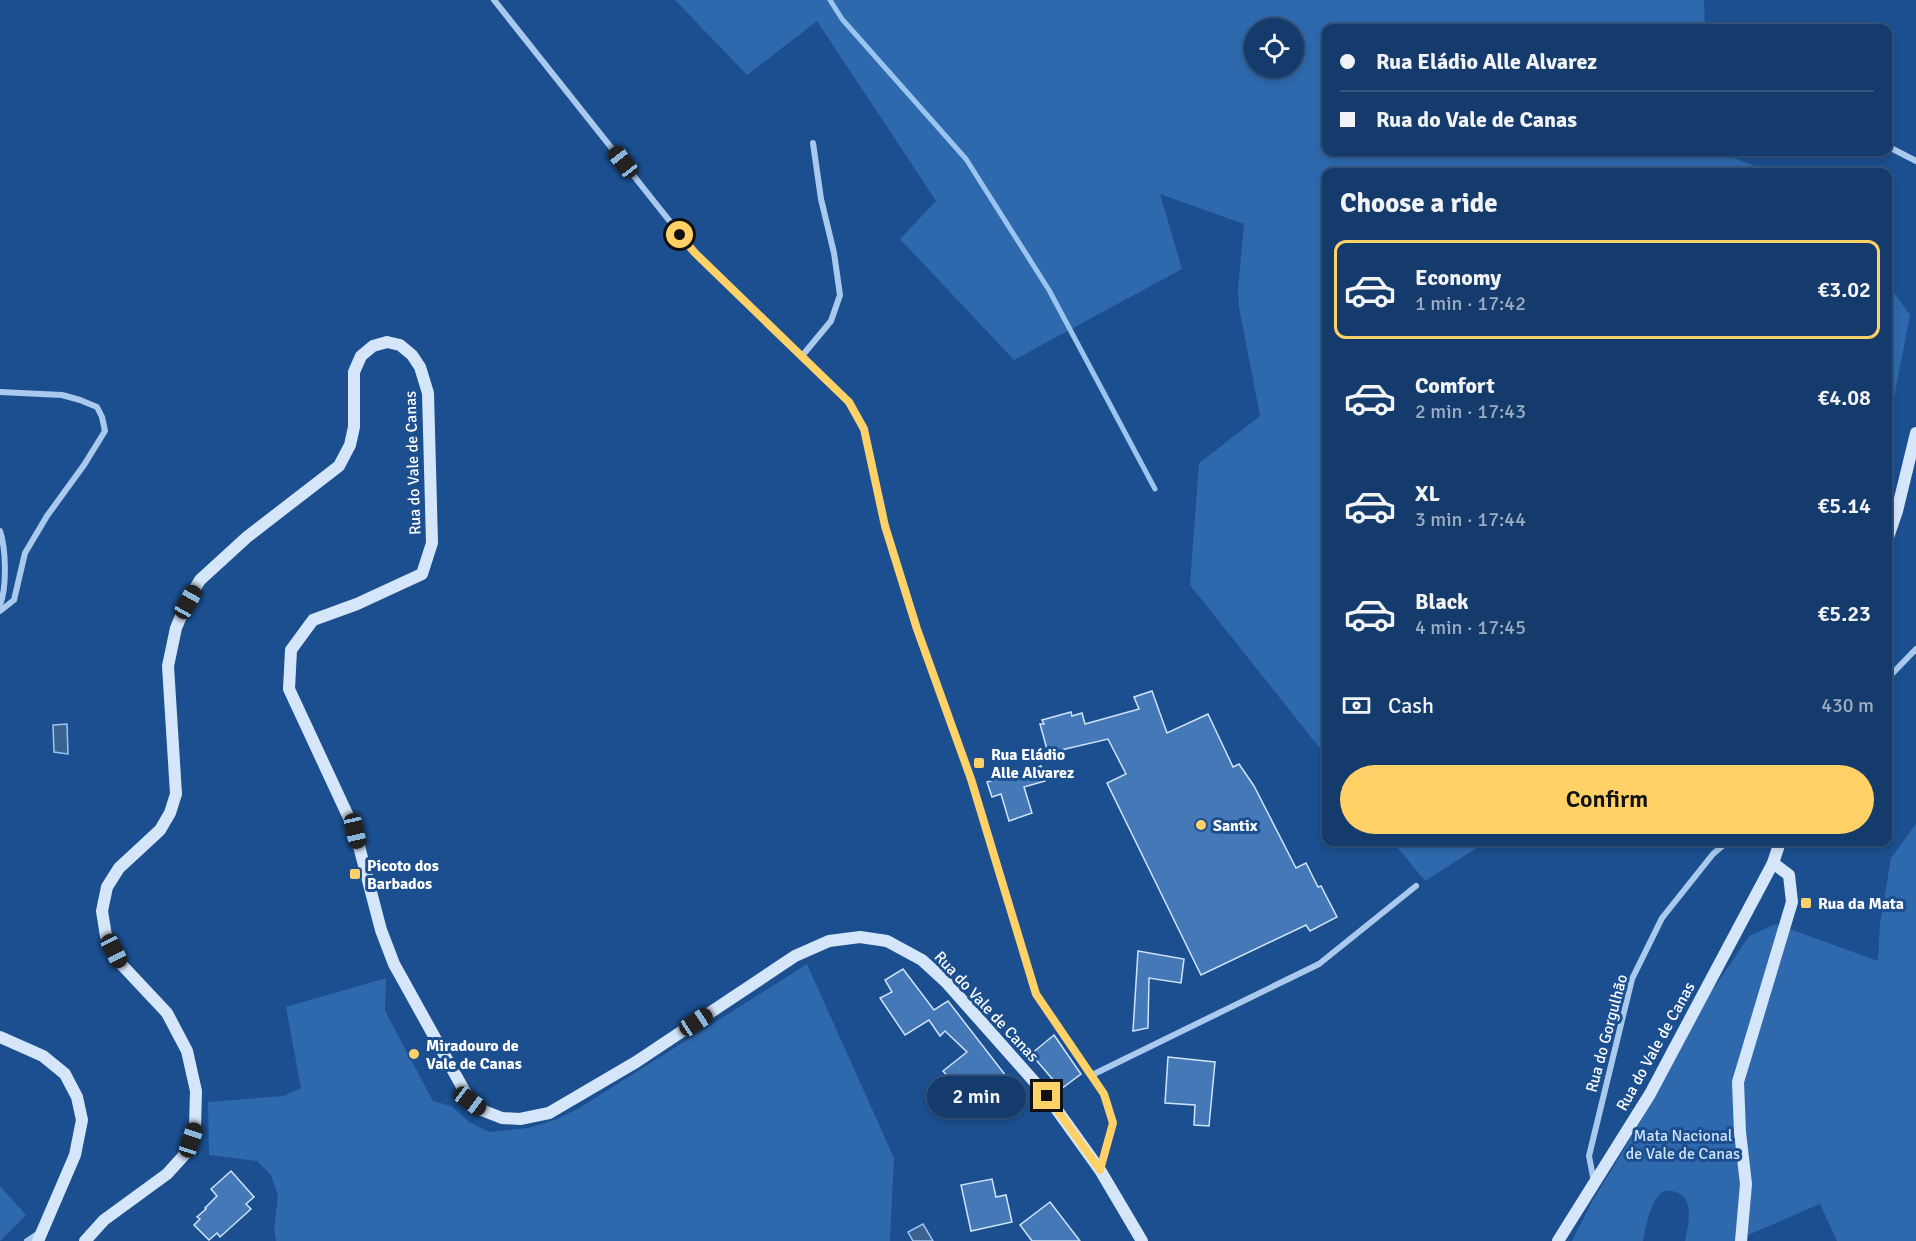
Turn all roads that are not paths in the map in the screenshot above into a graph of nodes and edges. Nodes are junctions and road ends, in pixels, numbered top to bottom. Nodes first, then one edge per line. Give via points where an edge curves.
1 (494, 0) edge
2 (813, 143) dead end
3 (1892, 149) edge
4 (1916, 161) edge
5 (802, 356) junction
6 (0, 392) edge
7 (1916, 433) edge
8 (1892, 526) edge
9 (0, 531) edge
10 (0, 605) edge
11 (0, 611) edge
12 (1916, 649) edge
13 (1892, 674) edge
14 (1722, 846) edge
15 (1779, 846) edge
16 (1773, 863) junction
17 (1416, 886) dead end
18 (0, 1037) edge
19 (1092, 1075) junction
20 (1100, 1170) junction
21 (1594, 1186) junction
22 (40, 1236) edge
23 (27, 1241) edge
24 (85, 1241) edge
25 (1142, 1241) edge
26 (1558, 1241) edge
27 (1742, 1241) edge

1 - 5 street via 695,253
2 - 5 street via 840,295 831,321
3 - 4 street
5 - 19 street via 849,402 864,429 885,526 971,779 1036,994
6 - 11 street via 62,395 80,400 97,407 105,430 47,516 26,553 14,600
7 - 8 street
9 - 10 street via 4,541 4,595
12 - 13 street
14 - 21 street, Rua do Gorgulhão via 1662,918 1632,979 1589,1156
15 - 16 street, Rua do Vale de Canas
16 - 21 street, Rua do Vale de Canas via 1650,1094
16 - 27 street via 1789,875 1792,902 1738,1082 1746,1184
17 - 19 street via 1319,964
18 - 22 street via 43,1056 66,1074 82,1120 75,1155
19 - 20 street via 1104,1094 1113,1123
20 - 24 street, Rua do Vale de Canas via 1047,1096 946,982 922,960 887,941 860,937 829,940 795,956 636,1062 549,1113 502,1118 470,1101 394,964 355,831 289,689 291,650 313,620 422,574 432,543 428,393 412,355 400,345 387,342 373,346 361,356 354,372 354,427 339,466 247,537 200,580 176,628 168,666 176,794 160,830 119,868 107,888 102,911 106,936 122,965 167,1012 187,1051 196,1091 195,1128 187,1152 168,1174 104,1220
20 - 25 street, Rua do Vale de Canas
21 - 26 street, Rua do Vale de Canas
22 - 23 street

